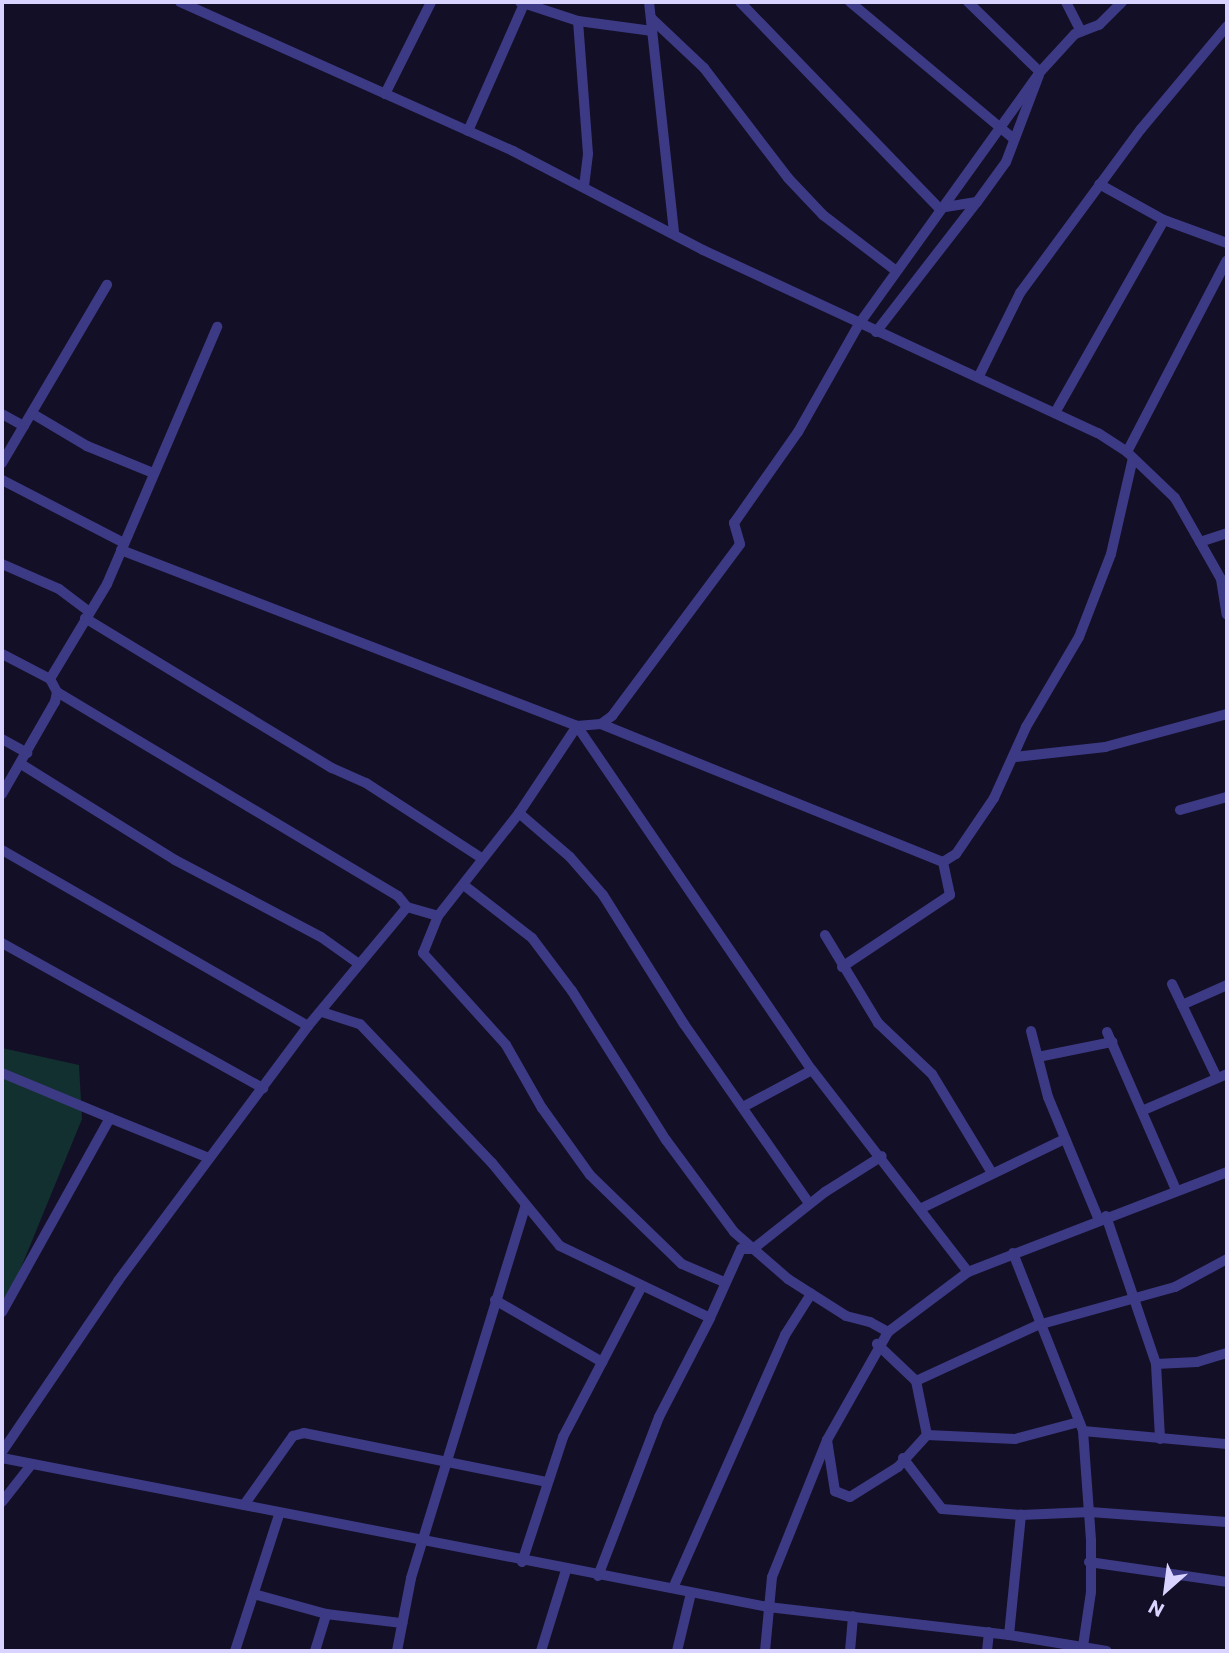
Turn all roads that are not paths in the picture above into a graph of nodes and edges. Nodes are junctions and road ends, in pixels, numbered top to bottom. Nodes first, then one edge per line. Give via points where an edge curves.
1 (180, 2) edge
2 (431, 2) edge
3 (649, 2) edge
4 (740, 2) edge
5 (850, 2) edge
6 (968, 2) edge
7 (1066, 2) edge
8 (1122, 2) edge
9 (522, 3) edge
10 (651, 18) junction
11 (578, 21) junction
12 (1227, 26) edge
13 (1080, 30) junction
14 (652, 31) junction
15 (1040, 72) junction
16 (385, 94) junction
17 (998, 125) junction
18 (468, 131) junction
19 (1014, 139) junction
20 (1099, 184) junction
21 (584, 186) junction
22 (977, 202) junction
23 (939, 208) junction
24 (1164, 220) junction
25 (674, 234) junction
26 (1227, 243) edge
27 (1227, 260) edge
28 (895, 270) junction
29 (107, 285) dead end
30 (859, 324) junction
31 (217, 327) dead end
32 (876, 332) junction
33 (979, 376) junction
34 (1056, 411) junction
35 (2, 414) edge
36 (33, 414) junction
37 (24, 426) junction
38 (1130, 455) junction
39 (2, 463) edge
40 (153, 473) junction
41 (2, 480) edge
42 (1227, 533) edge
43 (1200, 542) junction
44 (123, 547) junction
45 (2, 564) edge
46 (87, 615) junction
47 (1227, 615) edge
48 (2, 653) edge
49 (50, 679) junction
50 (57, 692) junction
51 (1227, 714) edge
52 (601, 724) junction
53 (577, 726) junction
54 (2, 739) edge
55 (27, 753) junction
56 (1015, 757) junction
57 (22, 764) junction
58 (2, 794) edge
59 (1227, 797) edge
60 (1180, 810) dead end
61 (519, 813) junction
62 (2, 850) edge
63 (480, 857) junction
64 (943, 862) junction
65 (465, 886) junction
66 (407, 907) junction
67 (438, 916) junction
68 (825, 935) dead end
69 (2, 943) edge
70 (359, 964) junction
71 (842, 967) junction
72 (1172, 984) dead end
73 (1227, 985) edge
74 (1182, 1005) junction
75 (322, 1012) junction
76 (308, 1026) junction
77 (1031, 1031) dead end
78 (1038, 1057) junction
79 (812, 1070) junction
80 (2, 1073) edge
81 (1222, 1076) edge
82 (263, 1088) junction
83 (743, 1107) junction
84 (1144, 1110) junction
85 (110, 1118) junction
86 (1065, 1139) junction
87 (882, 1156) junction
88 (209, 1158) junction
89 (1227, 1172) edge
90 (992, 1173) junction
91 (1175, 1191) junction
92 (809, 1203) junction
93 (526, 1205) junction
94 (922, 1208) junction
95 (1102, 1217) junction
96 (753, 1248) junction
97 (1013, 1253) junction
98 (1227, 1259) edge
99 (968, 1272) junction
100 (724, 1282) junction
101 (641, 1288) junction
102 (811, 1294) junction
103 (1135, 1297) junction
104 (495, 1300) junction
105 (2, 1312) edge
106 (710, 1318) junction
107 (1038, 1325) junction
108 (888, 1332) junction
109 (877, 1344) junction
110 (1227, 1353) edge
111 (602, 1362) junction
112 (1156, 1364) junction
113 (916, 1381) junction
114 (1081, 1426) junction
115 (927, 1435) junction
116 (1160, 1439) junction
117 (827, 1440) junction
118 (1227, 1444) edge
119 (2, 1452) edge
120 (2, 1458) edge
121 (903, 1458) junction
122 (445, 1463) junction
123 (31, 1465) junction
124 (546, 1482) junction
125 (2, 1502) edge
126 (244, 1505) junction
127 (1090, 1512) junction
128 (279, 1515) junction
129 (1021, 1515) junction
130 (1227, 1522) edge
131 (421, 1543) junction
132 (522, 1562) junction
133 (1089, 1562) junction
134 (566, 1570) junction
135 (598, 1576) junction
136 (1227, 1583) edge
137 (673, 1588) junction
138 (691, 1593) junction
139 (254, 1594) junction
140 (768, 1607) junction
141 (326, 1614) junction
142 (853, 1616) junction
143 (402, 1623) junction
144 (989, 1632) junction
145 (1009, 1635) junction
146 (1083, 1646) junction
147 (235, 1651) edge
148 (316, 1651) edge
149 (397, 1651) edge
150 (541, 1651) edge
151 (677, 1651) edge
152 (765, 1651) edge
153 (850, 1651) edge
154 (987, 1651) edge
155 (1106, 1651) edge

1 - 16 street
2 - 16 street
3 - 10 street
4 - 23 street
5 - 17 street
6 - 15 street
7 - 13 street
8 - 13 street via 1098,25
9 - 11 street
9 - 18 street
10 - 14 street
10 - 28 street via 704,68 788,178 823,215
11 - 14 street
11 - 21 street via 588,154
12 - 20 street
13 - 15 street
14 - 25 street
15 - 17 street
15 - 19 street via 1034,99
16 - 18 street
17 - 19 street
17 - 23 street
18 - 21 street
19 - 22 street via 1006,162
20 - 24 street
20 - 33 street via 1020,293
21 - 25 street
22 - 23 street
22 - 32 street
23 - 28 street
24 - 26 street
24 - 34 street
25 - 30 street
27 - 38 street
28 - 30 street
29 - 36 street
30 - 32 street
30 - 52 street via 798,432 734,523 740,544 612,716
31 - 40 street
32 - 33 street
33 - 34 street
34 - 38 street
35 - 37 street
36 - 37 street
36 - 40 street via 87,446
37 - 39 street
38 - 43 street via 1175,498
38 - 56 street via 1111,554 1079,637 1026,727
40 - 44 street
41 - 44 street
42 - 43 street
43 - 47 street via 1221,579
44 - 46 street
44 - 53 street
45 - 46 street via 59,589
46 - 49 street
46 - 63 street
48 - 49 street
49 - 50 street
50 - 55 street
50 - 66 street via 398,896
51 - 56 street via 1105,747
52 - 53 street
52 - 64 street
53 - 61 street
53 - 79 street
54 - 55 street
55 - 57 street
56 - 64 street via 956,854
57 - 58 street
57 - 70 street via 175,860 321,937
59 - 60 street
61 - 63 street
61 - 83 street via 570,857 603,895
62 - 76 street
63 - 65 street
64 - 71 street via 950,895
65 - 67 street
65 - 96 street via 532,938 572,991 673,1150 734,1232
66 - 67 street
66 - 70 street
67 - 100 street via 423,953 506,1045 542,1108 590,1175 682,1265
68 - 71 street
69 - 82 street via 102,1002 195,1046
70 - 75 street
71 - 90 street via 878,1023 932,1074
72 - 74 street
73 - 74 street
74 - 81 street
75 - 76 street
75 - 93 street via 360,1024
76 - 82 street
77 - 78 street
78 - 84 street via 1109,1037
78 - 86 street
79 - 83 street
79 - 87 street
80 - 85 street
81 - 84 street
82 - 88 street
83 - 92 street
84 - 91 street
85 - 88 street
85 - 105 street
86 - 90 street
86 - 95 street
87 - 92 street
87 - 94 street
88 - 119 street
89 - 91 street
90 - 94 street
91 - 95 street
92 - 96 street
93 - 101 street via 566,1251
93 - 104 street
94 - 99 street
95 - 97 street
95 - 103 street
96 - 100 street via 741,1249
96 - 102 street
97 - 99 street
97 - 107 street
98 - 103 street via 1185,1283
99 - 108 street
100 - 106 street
101 - 106 street
101 - 111 street
102 - 108 street via 846,1316
102 - 137 street via 785,1335
103 - 107 street
103 - 112 street
104 - 111 street
104 - 122 street
106 - 135 street via 659,1417
107 - 113 street
107 - 114 street
108 - 109 street
109 - 113 street
109 - 117 street via 850,1406
110 - 112 street via 1197,1362
111 - 124 street via 563,1437
112 - 116 street
113 - 115 street
114 - 115 street via 1015,1439
114 - 116 street
114 - 127 street
115 - 121 street
116 - 118 street
117 - 121 street via 835,1491 850,1497 898,1467
117 - 140 street via 772,1577
120 - 123 street
121 - 129 street via 942,1509
122 - 124 street
122 - 126 street via 304,1433 293,1436
122 - 131 street
123 - 125 street
123 - 126 street
124 - 132 street
126 - 128 street
127 - 129 street
127 - 130 street
127 - 133 street
128 - 131 street
128 - 139 street
129 - 145 street
131 - 132 street
131 - 143 street
132 - 134 street
133 - 136 street
133 - 146 street via 1091,1592
134 - 135 street
134 - 150 street
135 - 137 street
137 - 138 street
138 - 140 street
138 - 151 street
139 - 141 street
139 - 147 street
140 - 142 street
140 - 152 street
141 - 143 street
141 - 148 street
142 - 144 street
142 - 153 street
143 - 149 street
144 - 145 street
144 - 154 street
145 - 146 street
146 - 155 street

